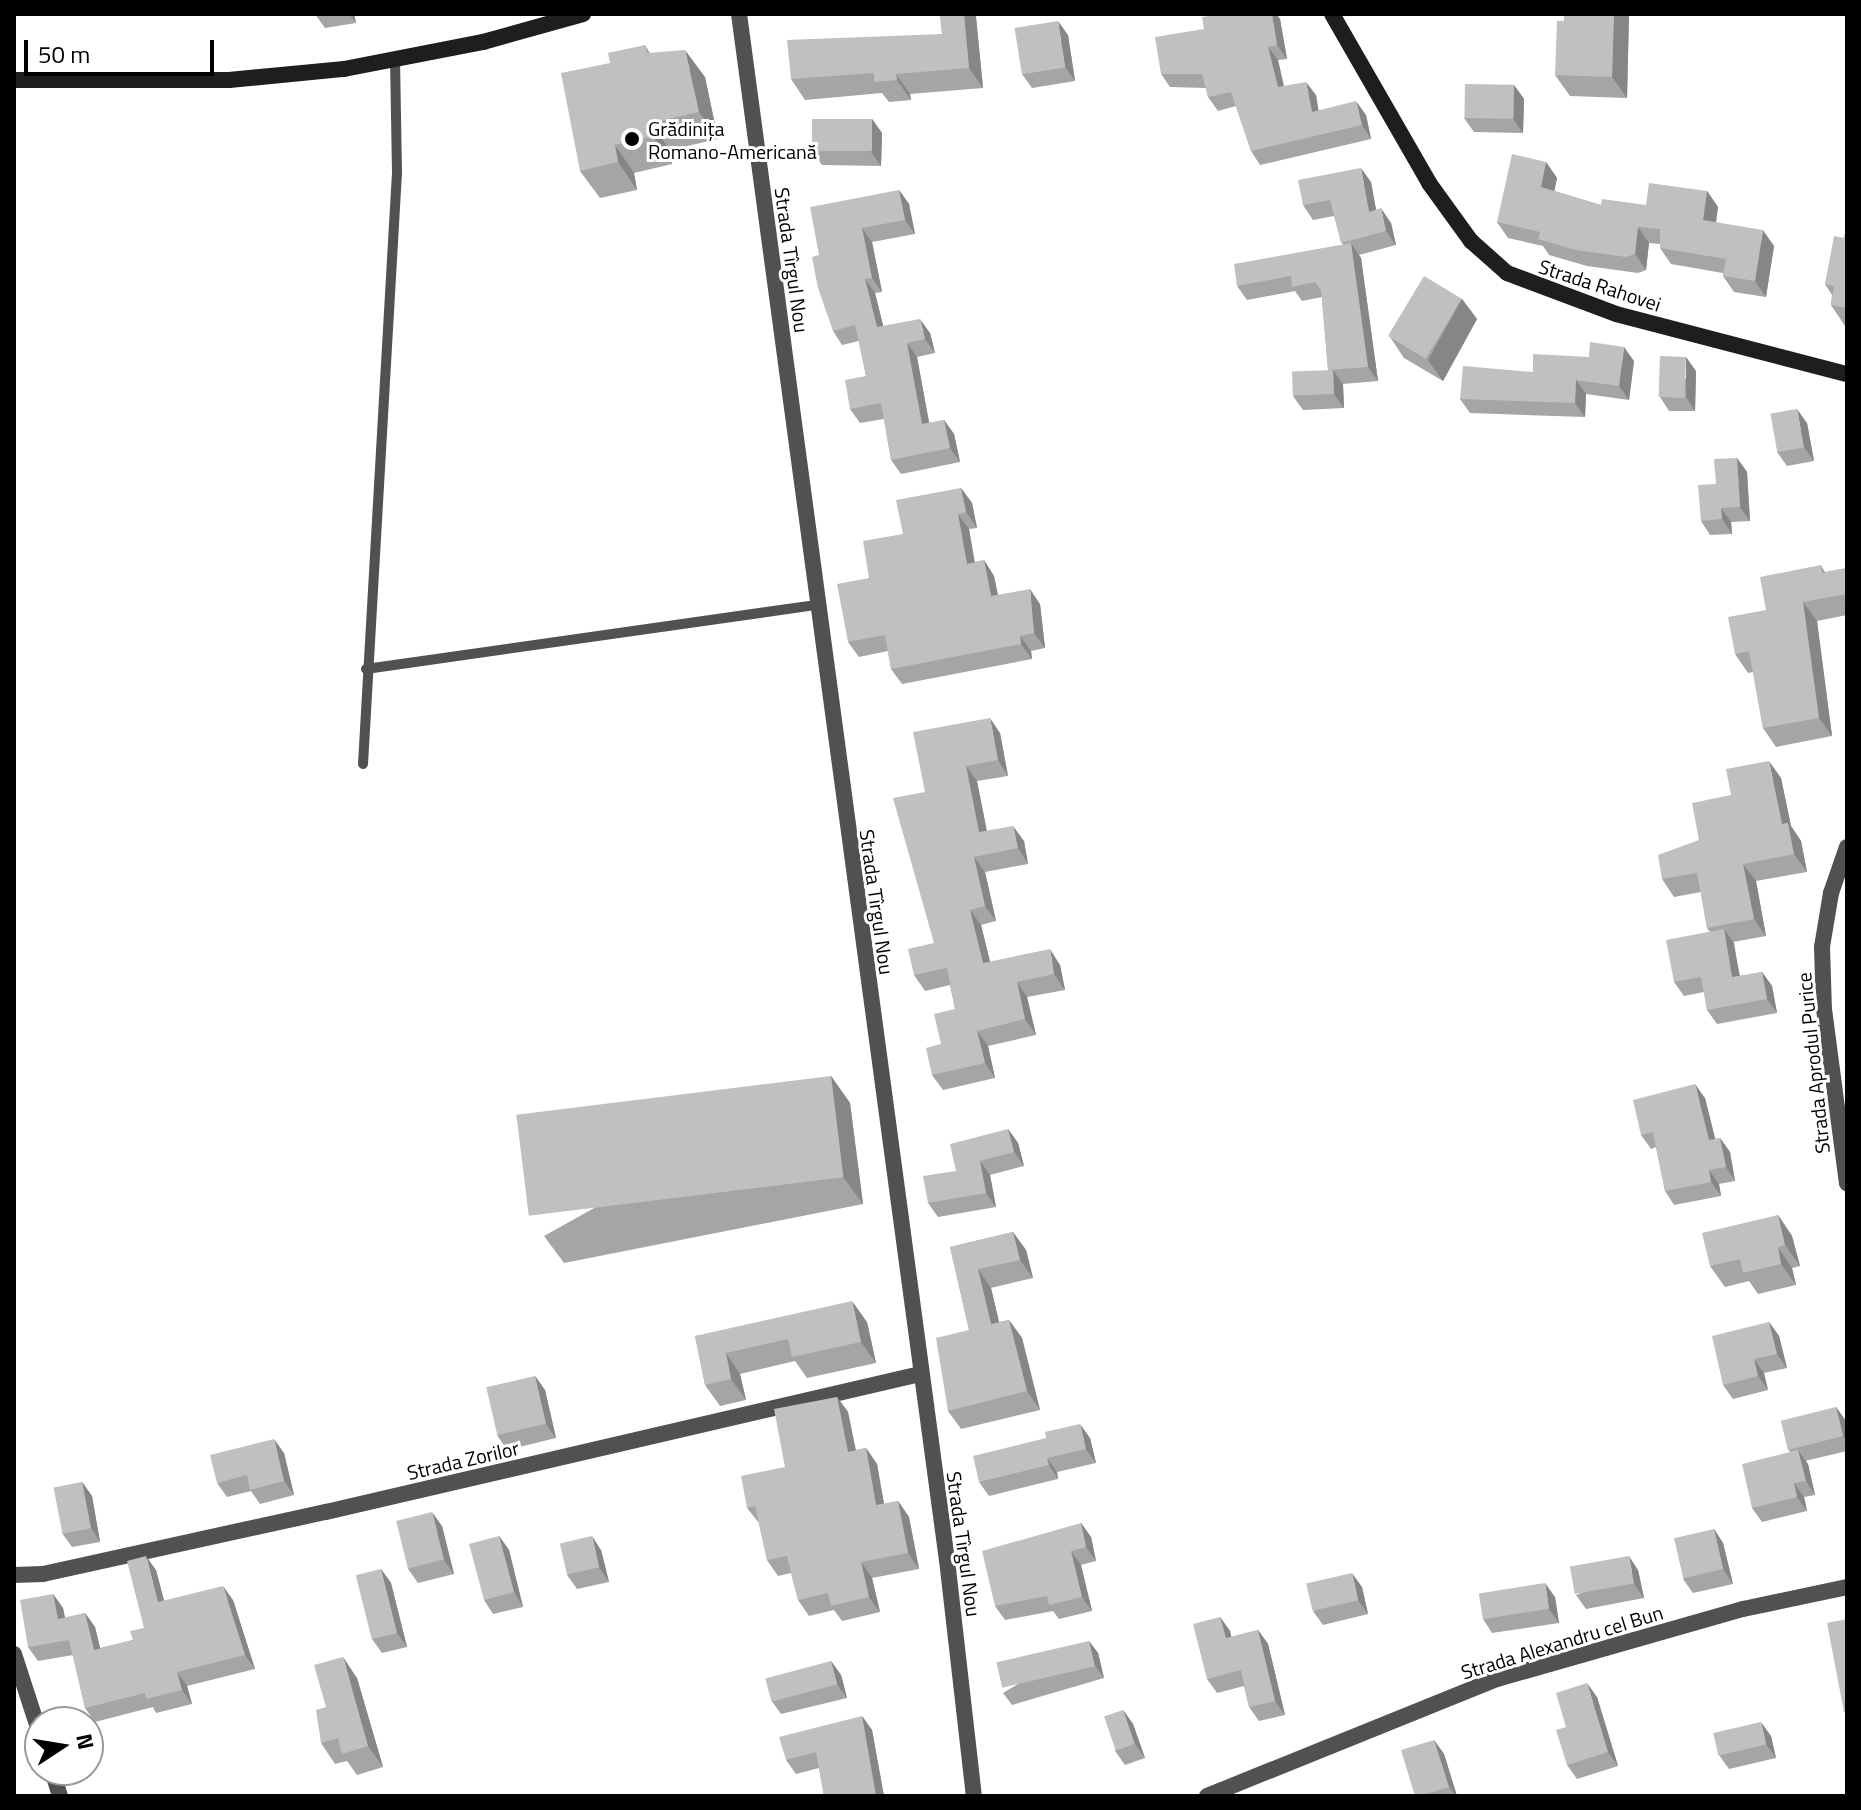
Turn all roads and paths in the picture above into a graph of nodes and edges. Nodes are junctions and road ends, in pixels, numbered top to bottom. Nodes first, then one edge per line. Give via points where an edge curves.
1 (583, 14) edge
2 (739, 14) edge
3 (1341, 18) edge
4 (395, 60) junction
5 (14, 80) edge
6 (1847, 374) edge
7 (818, 605) junction
8 (366, 669) junction
9 (363, 764) dead end
10 (1847, 847) edge
11 (1847, 1183) edge
12 (920, 1374) junction
13 (14, 1575) edge
14 (1847, 1587) edge
15 (14, 1654) edge
16 (31, 1706) edge
17 (974, 1796) edge
18 (1207, 1796) edge

1 - 4 main road
2 - 7 street, Strada Tîrgul Nou
3 - 6 main road, Strada Rahovei via 1429,183 1471,241 1507,273 1616,314
4 - 5 main road via 229,80
4 - 8 lane via 397,173
7 - 8 lane
7 - 12 street, Strada Tîrgul Nou
8 - 9 lane
10 - 11 street, Strada Aprodul Purice via 1831,893 1822,947 1824,1009
12 - 13 street, Strada Zorilor via 326,1512 43,1574
12 - 17 street, Strada Tîrgul Nou
14 - 18 street, Strada Alexandru cel Bun via 1743,1609 1497,1679
15 - 16 street

